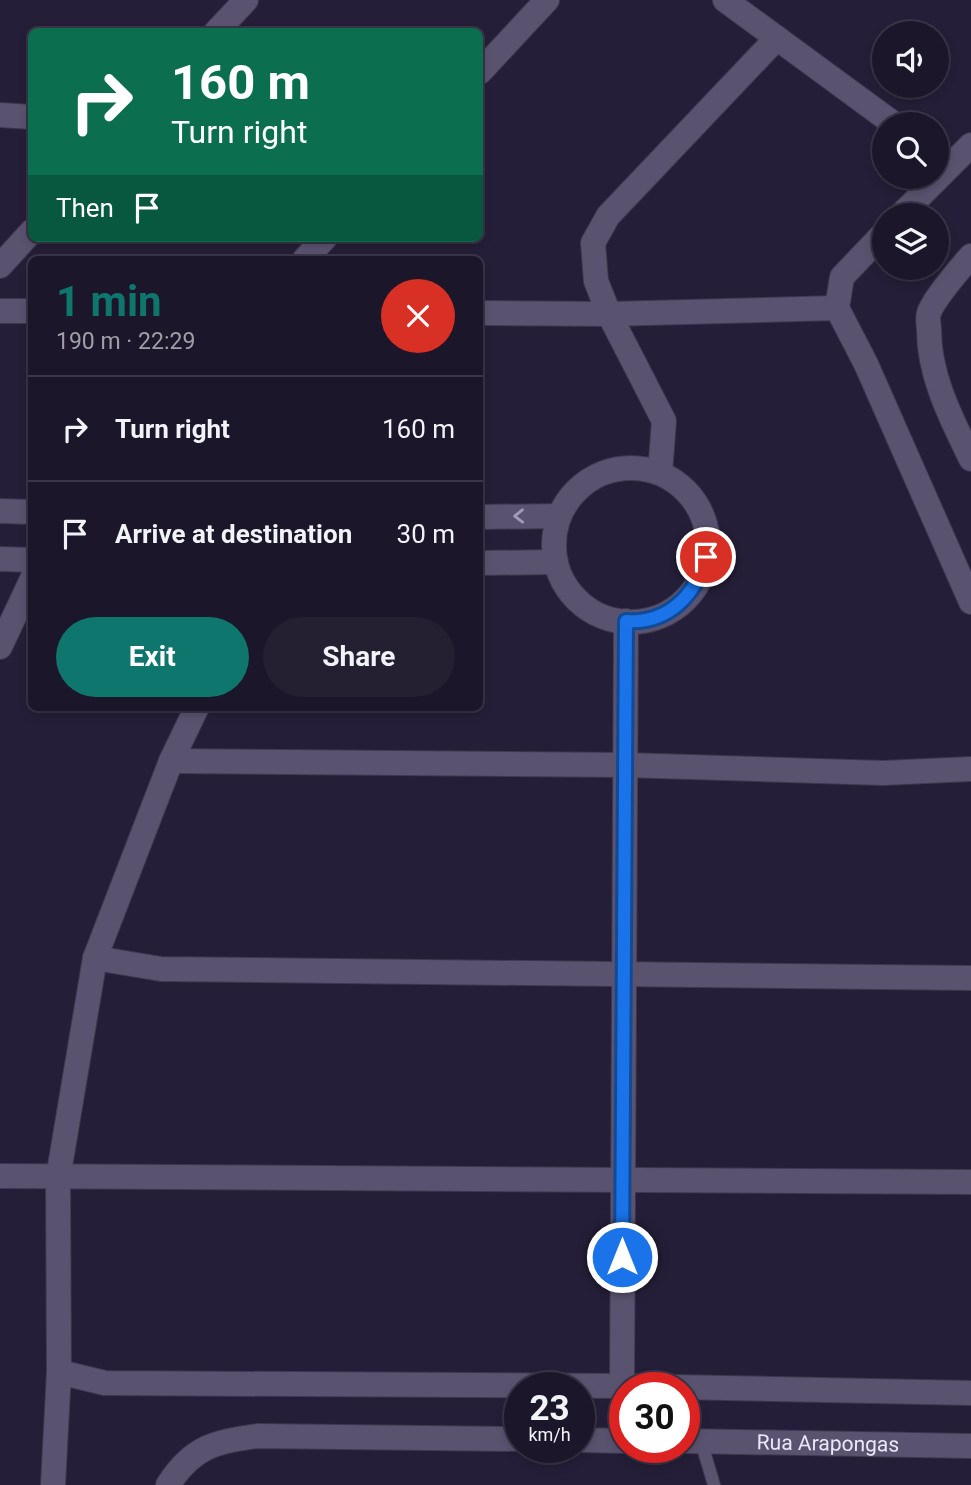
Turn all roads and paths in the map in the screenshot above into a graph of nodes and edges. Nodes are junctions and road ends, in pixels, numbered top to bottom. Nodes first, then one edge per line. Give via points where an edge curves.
1 (246, 0) edge
2 (547, 0) edge
3 (725, 0) edge
4 (220, 28) edge
5 (777, 38) junction
6 (483, 69) edge
7 (878, 112) edge
8 (0, 115) edge
9 (28, 117) edge
10 (971, 145) edge
11 (949, 157) edge
12 (921, 189) edge
13 (910, 203) edge
14 (28, 235) edge
15 (321, 242) edge
16 (872, 246) edge
17 (308, 256) edge
18 (971, 256) edge
19 (0, 266) edge
20 (837, 308) junction
21 (0, 311) edge
22 (28, 311) edge
23 (483, 313) edge
24 (609, 314) junction
25 (971, 459) edge
26 (660, 473) junction
27 (0, 511) edge
28 (28, 512) edge
29 (559, 516) junction
30 (483, 517) edge
31 (0, 559) edge
32 (28, 560) edge
33 (483, 562) edge
34 (556, 562) junction
35 (28, 588) edge
36 (971, 602) edge
37 (626, 621) junction
38 (0, 648) edge
39 (195, 711) edge
40 (171, 761) junction
41 (625, 765) junction
42 (971, 769) edge
43 (95, 958) junction
44 (624, 974) junction
45 (971, 978) edge
46 (0, 1176) edge
47 (58, 1178) junction
48 (623, 1180) junction
49 (971, 1182) edge
50 (58, 1372) junction
51 (622, 1372) edge
52 (609, 1386) edge
53 (700, 1388) edge
54 (971, 1393) edge
55 (504, 1439) edge
56 (700, 1441) edge
57 (971, 1446) edge
58 (700, 1457) edge
59 (53, 1485) edge
60 (168, 1485) edge
61 (714, 1485) edge

1 - 4 street
2 - 6 street
3 - 5 street
5 - 7 street
5 - 24 street via 608,216 593,243 596,281
8 - 9 street
10 - 11 street
12 - 13 street
14 - 19 street
15 - 17 street
16 - 20 street via 842,277
18 - 25 street via 929,313 929,347 945,405
20 - 24 street
20 - 36 street
21 - 22 street
23 - 24 street
24 - 26 street via 664,421
26 - 29 street via 626,468 593,477 568,500
26 - 37 street via 688,493 698,507 707,540 706,557 698,582 682,602 653,619
27 - 28 street
29 -> 30 street
29 - 34 street
31 - 32 street
33 - 34 street
34 - 37 street via 574,597 602,616
35 - 38 street
37 - 41 street
39 - 40 street
40 - 41 street
40 - 43 street
41 - 42 street via 883,773
41 - 44 street
43 - 44 street via 161,969
43 - 47 street
44 - 45 street
44 - 48 street
46 - 47 street
47 - 48 street
47 - 50 street
48 - 49 street
48 - 51 street
50 - 52 street via 105,1383
50 - 59 street
53 - 54 street
55 - 60 street via 258,1436 227,1440 197,1452 180,1466
56 - 57 street, Rua Arapongas
58 - 61 lane

